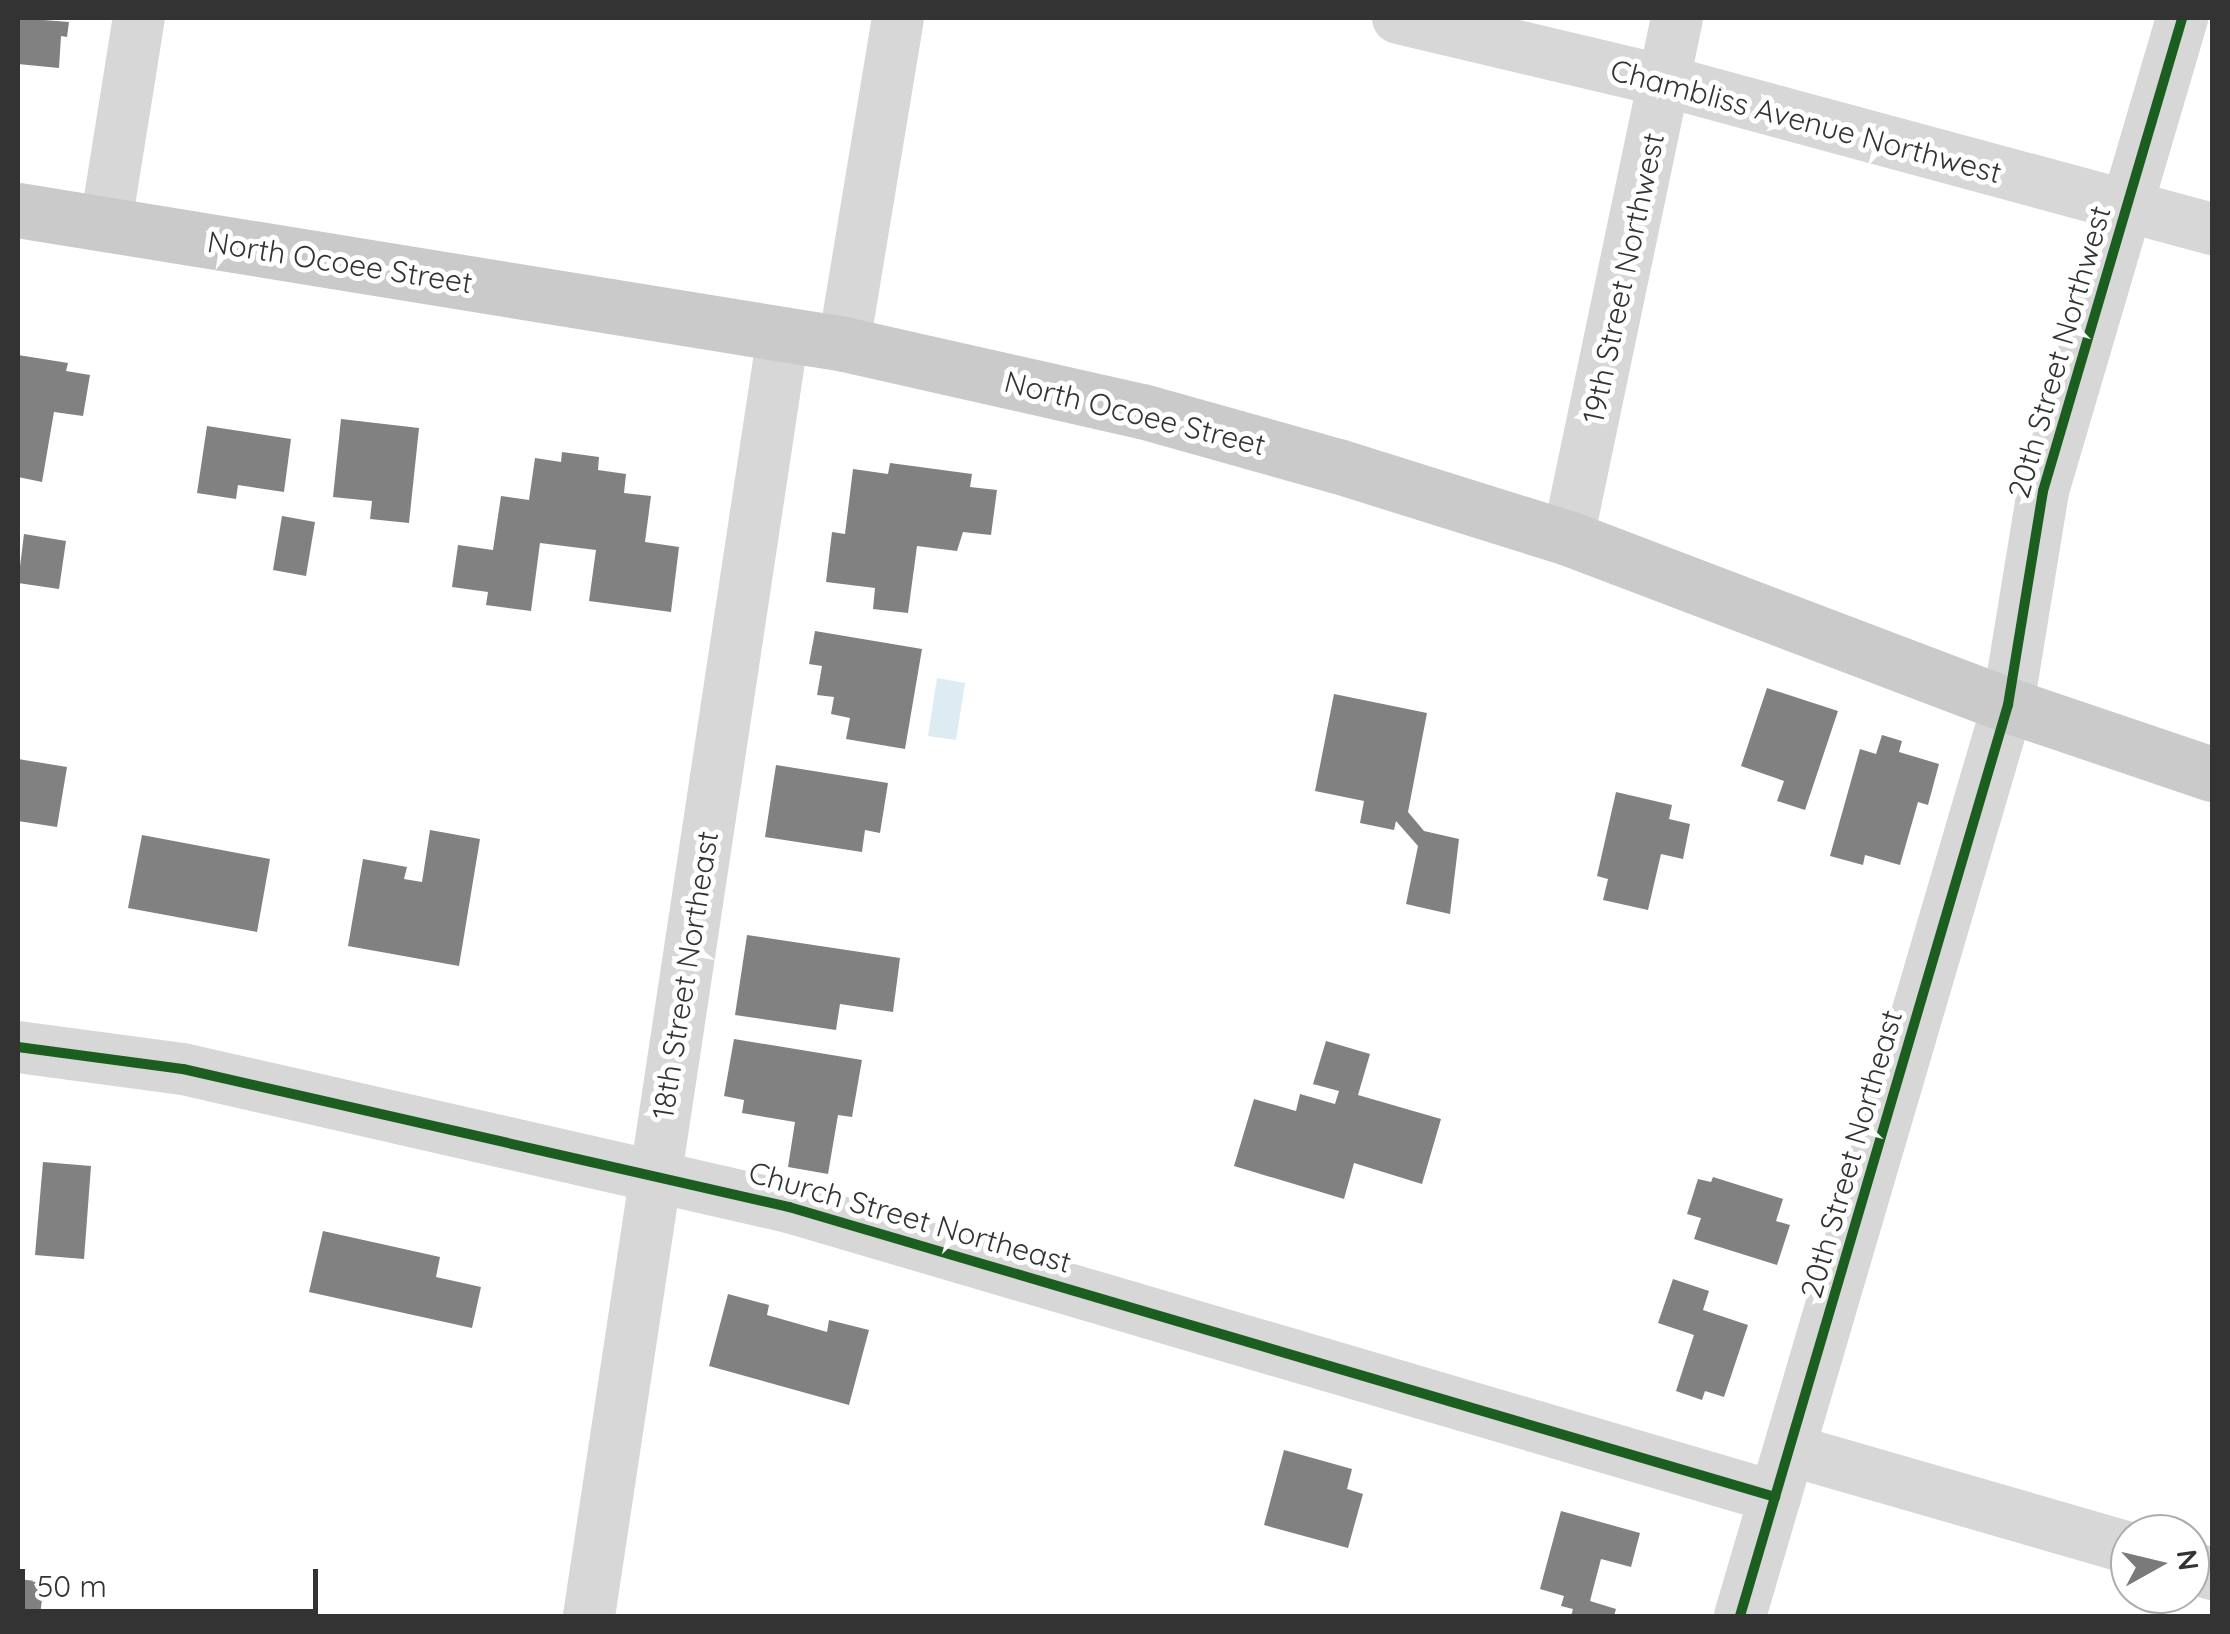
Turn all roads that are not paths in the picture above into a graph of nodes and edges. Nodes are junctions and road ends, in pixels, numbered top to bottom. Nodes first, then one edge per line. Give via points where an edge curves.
1 (139, 18) edge
2 (898, 18) edge
3 (1398, 18) edge
4 (1677, 18) edge
5 (2182, 18) edge
6 (1665, 80) junction
7 (2125, 208) junction
8 (18, 210) edge
9 (106, 223) junction
10 (2212, 229) edge
11 (782, 334) junction
12 (844, 344) junction
13 (1568, 538) junction
14 (2008, 706) junction
15 (2212, 774) edge
16 (18, 1047) edge
17 (654, 1175) junction
18 (1783, 1473) junction
19 (2110, 1544) edge
20 (588, 1616) edge
21 (1740, 1616) edge

1 - 9 street
2 - 12 street
3 - 6 street, Chambliss Avenue Northwest
4 - 6 street, 19th Street Northwest
5 - 7 street, 20th Street Northwest
6 - 7 street, Chambliss Avenue Northwest
6 - 13 street, 19th Street Northwest
7 - 10 street, Chambliss Avenue Northwest
7 - 14 street, 20th Street Northwest via 2043,491
8 - 9 main road, North Ocoee Street
9 - 11 main road, North Ocoee Street
11 - 12 main road, North Ocoee Street
11 - 17 street, 18th Street Northeast
12 - 13 main road, North Ocoee Street via 1142,412
13 - 14 main road, North Ocoee Street
14 - 15 main road, North Ocoee Street
14 - 18 street, 20th Street Northeast
16 - 17 street, Church Street Northeast via 183,1069
17 - 18 street, Church Street Northeast
17 - 20 street, 18th Street Northeast
18 - 19 street, Church Street Northeast
18 - 21 street, 20th Street Northeast

